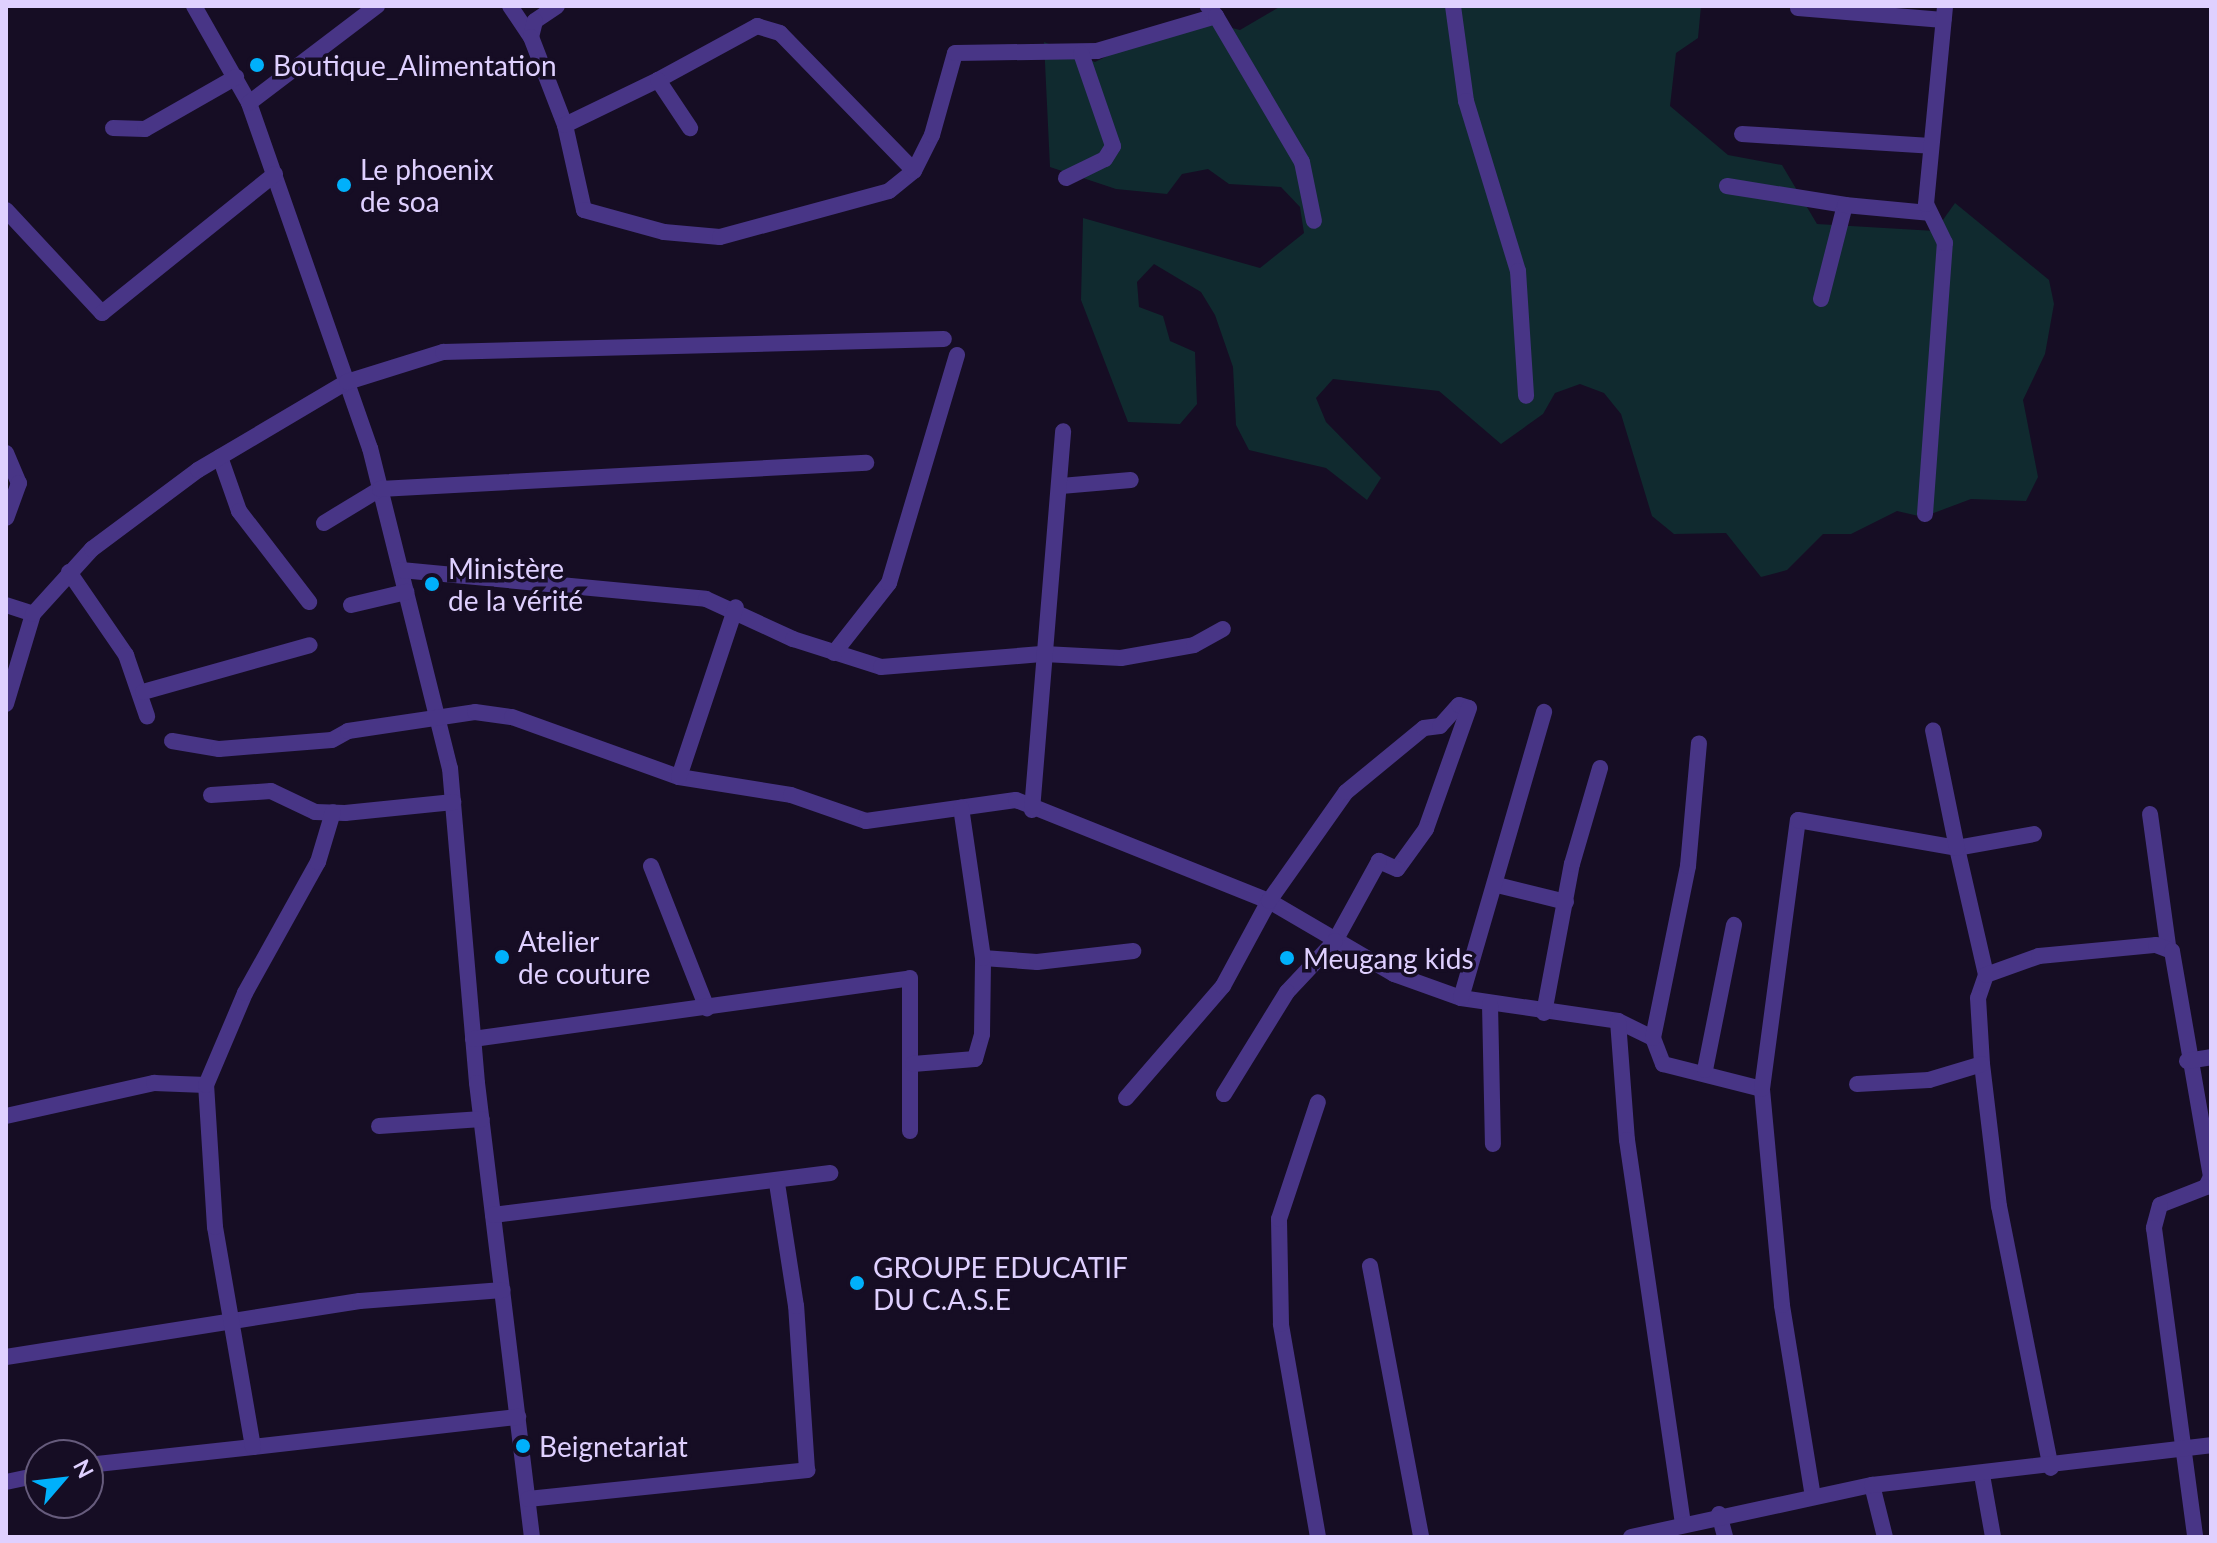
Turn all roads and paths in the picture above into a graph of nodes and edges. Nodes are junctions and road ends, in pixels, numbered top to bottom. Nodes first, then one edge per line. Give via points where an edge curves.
1 (194, 6) edge
2 (377, 6) edge
3 (510, 6) edge
4 (557, 6) edge
5 (1453, 6) edge
6 (1798, 8) dead end
7 (1212, 11) edge
8 (1944, 13) edge
9 (531, 37) junction
10 (1081, 53) junction
11 (236, 77) junction
12 (658, 80) junction
13 (249, 103) junction
14 (565, 125) junction
15 (113, 128) dead end
16 (690, 128) dead end
17 (1742, 134) dead end
18 (1931, 146) junction
19 (914, 171) junction
20 (275, 174) junction
21 (1066, 178) dead end
22 (1727, 186) dead end
23 (1845, 205) junction
24 (6, 210) edge
25 (1929, 213) junction
26 (1314, 221) dead end
27 (1821, 299) dead end
28 (944, 339) dead end
29 (957, 355) dead end
30 (347, 382) junction
31 (1526, 396) dead end
32 (1063, 431) dead end
33 (6, 453) edge
34 (220, 457) junction
35 (866, 463) dead end
36 (1131, 480) dead end
37 (1061, 486) junction
38 (380, 489) junction
39 (1925, 514) dead end
40 (6, 518) edge
41 (324, 523) dead end
42 (401, 570) junction
43 (69, 572) junction
44 (406, 592) junction
45 (309, 602) dead end
46 (6, 605) edge
47 (351, 605) dead end
48 (736, 607) junction
49 (33, 614) junction
50 (1223, 629) dead end
51 (310, 645) dead end
52 (834, 653) junction
53 (1044, 654) junction
54 (143, 692) junction
55 (6, 704) edge
56 (1544, 712) dead end
57 (147, 716) dead end
58 (437, 716) junction
59 (1933, 730) dead end
60 (172, 741) dead end
61 (1699, 743) dead end
62 (1600, 768) dead end
63 (679, 777) junction
64 (211, 795) dead end
65 (453, 802) junction
66 (961, 808) junction
67 (1032, 810) junction
68 (333, 812) junction
69 (2150, 814) dead end
70 (2034, 834) dead end
71 (1957, 848) junction
72 (651, 866) dead end
73 (1497, 885) junction
74 (1269, 901) junction
75 (1566, 902) junction
76 (1734, 925) dead end
77 (1335, 941) junction
78 (2168, 946) junction
79 (1133, 951) dead end
80 (983, 958) junction
81 (1986, 975) junction
82 (1461, 998) junction
83 (1490, 1004) junction
84 (707, 1008) junction
85 (1544, 1013) junction
86 (1618, 1021) junction
87 (1653, 1038) junction
88 (473, 1039) junction
89 (2211, 1057) edge
90 (2187, 1061) junction
91 (913, 1064) junction
92 (1982, 1064) junction
93 (1705, 1070) junction
94 (1857, 1084) dead end
95 (206, 1085) junction
96 (1762, 1089) junction
97 (1224, 1094) dead end
98 (1126, 1098) dead end
99 (1318, 1102) dead end
100 (6, 1116) edge
101 (482, 1119) junction
102 (379, 1126) dead end
103 (910, 1131) dead end
104 (1493, 1144) dead end
105 (830, 1173) dead end
106 (777, 1183) junction
107 (493, 1215) junction
108 (1370, 1266) dead end
109 (503, 1290) junction
110 (236, 1319) junction
111 (6, 1357) edge
112 (518, 1417) junction
113 (2211, 1445) edge
114 (253, 1447) junction
115 (2182, 1450) junction
116 (104, 1463) edge
117 (2051, 1468) junction
118 (1982, 1475) junction
119 (1872, 1485) junction
120 (1813, 1497) junction
121 (528, 1499) junction
122 (1719, 1514) junction
123 (1683, 1524) junction
124 (532, 1537) edge
125 (1318, 1537) edge
126 (1421, 1537) edge
127 (1631, 1537) edge
128 (1725, 1537) edge
129 (1885, 1537) edge
130 (1993, 1537) edge
131 (2195, 1537) edge

1 - 11 street
2 - 13 street
3 - 9 street
4 - 9 street via 535,21
5 - 31 street via 1466,101 1518,271
6 - 8 street
7 - 10 street
7 - 26 street via 1302,162
8 - 18 street
9 - 14 street
10 - 19 street via 955,53 944,109
10 - 21 street via 1113,146 1105,159
11 - 13 street
11 - 15 street via 145,129
12 - 14 street
12 - 16 street
12 - 19 street via 757,26 780,33
13 - 20 street
14 - 19 street via 584,210 664,232 720,237 777,224 889,191
17 - 18 street
18 - 25 street
20 - 24 street via 102,313
20 - 30 street
22 - 23 street
23 - 25 street
23 - 27 street
25 - 39 street via 1945,243
28 - 30 street via 443,352
29 - 52 street via 889,583
30 - 34 street
30 - 38 street
32 - 37 street
33 - 40 street via 19,483
34 - 43 street via 142,509
34 - 45 street via 239,511
35 - 38 street
36 - 37 street
37 - 53 street
38 - 41 street
38 - 42 street
42 - 44 street
42 - 48 street via 640,589
43 - 49 street
43 - 54 street
44 - 47 street
44 - 58 street
46 - 49 street
48 - 52 street via 782,635
48 - 63 street
49 - 55 street
50 - 53 street via 1194,645 1121,658
51 - 54 street
52 - 53 street via 911,668
53 - 67 street
54 - 57 street
56 - 73 street
58 - 60 street via 348,731 332,740 219,749
58 - 63 street via 512,717
58 - 65 street
59 - 71 street
61 - 87 street via 1688,866
62 - 75 street
63 - 66 street via 791,795 873,822
64 - 68 street via 271,791
65 - 68 street
65 - 88 street
66 - 67 street via 1016,800
66 - 80 street
67 - 74 street
68 - 95 street via 318,862 245,993
69 - 78 street
70 - 71 street
71 - 81 street
71 - 96 street via 1798,820
72 - 84 street
73 - 75 street
73 - 82 street
74 - 77 street
74 - 77 street via 1349,790 1424,728 1440,726 1459,705 1469,708 1437,810 1397,869 1379,861
74 - 98 street via 1223,986
75 - 85 street
76 - 93 street
77 - 82 street
77 - 97 street via 1287,992
78 - 81 street via 2039,956
78 - 90 street
79 - 80 street via 1037,962
80 - 91 street via 975,1059
81 - 92 street via 1978,998
82 - 83 street
83 - 85 street
83 - 104 street
84 - 88 street via 589,1018
84 - 91 street via 910,978
85 - 86 street
86 - 87 street
86 - 123 street via 1627,1140
87 - 93 street via 1663,1064
88 - 101 street
89 - 90 street
90 - 115 street via 2211,1177 2206,1187 2160,1205 2154,1228
91 - 103 street
92 - 94 street via 1929,1080
92 - 117 street via 1999,1206
93 - 96 street
95 - 100 street via 154,1083
95 - 110 street via 215,1227
96 - 120 street via 1782,1305
99 - 125 street via 1279,1219 1281,1324
101 - 102 street
101 - 107 street
105 - 106 street
106 - 107 street
106 - 121 street via 796,1306 807,1470
107 - 109 street
108 - 126 street
109 - 110 street
109 - 112 street
110 - 111 street
110 - 114 street
112 - 114 street
112 - 121 street
113 - 115 street
114 - 116 street
115 - 117 street
115 - 131 street
117 - 118 street
118 - 119 street
118 - 130 street
119 - 120 street
119 - 129 street
120 - 122 street
121 - 124 street
122 - 123 street
122 - 128 street
123 - 127 street

